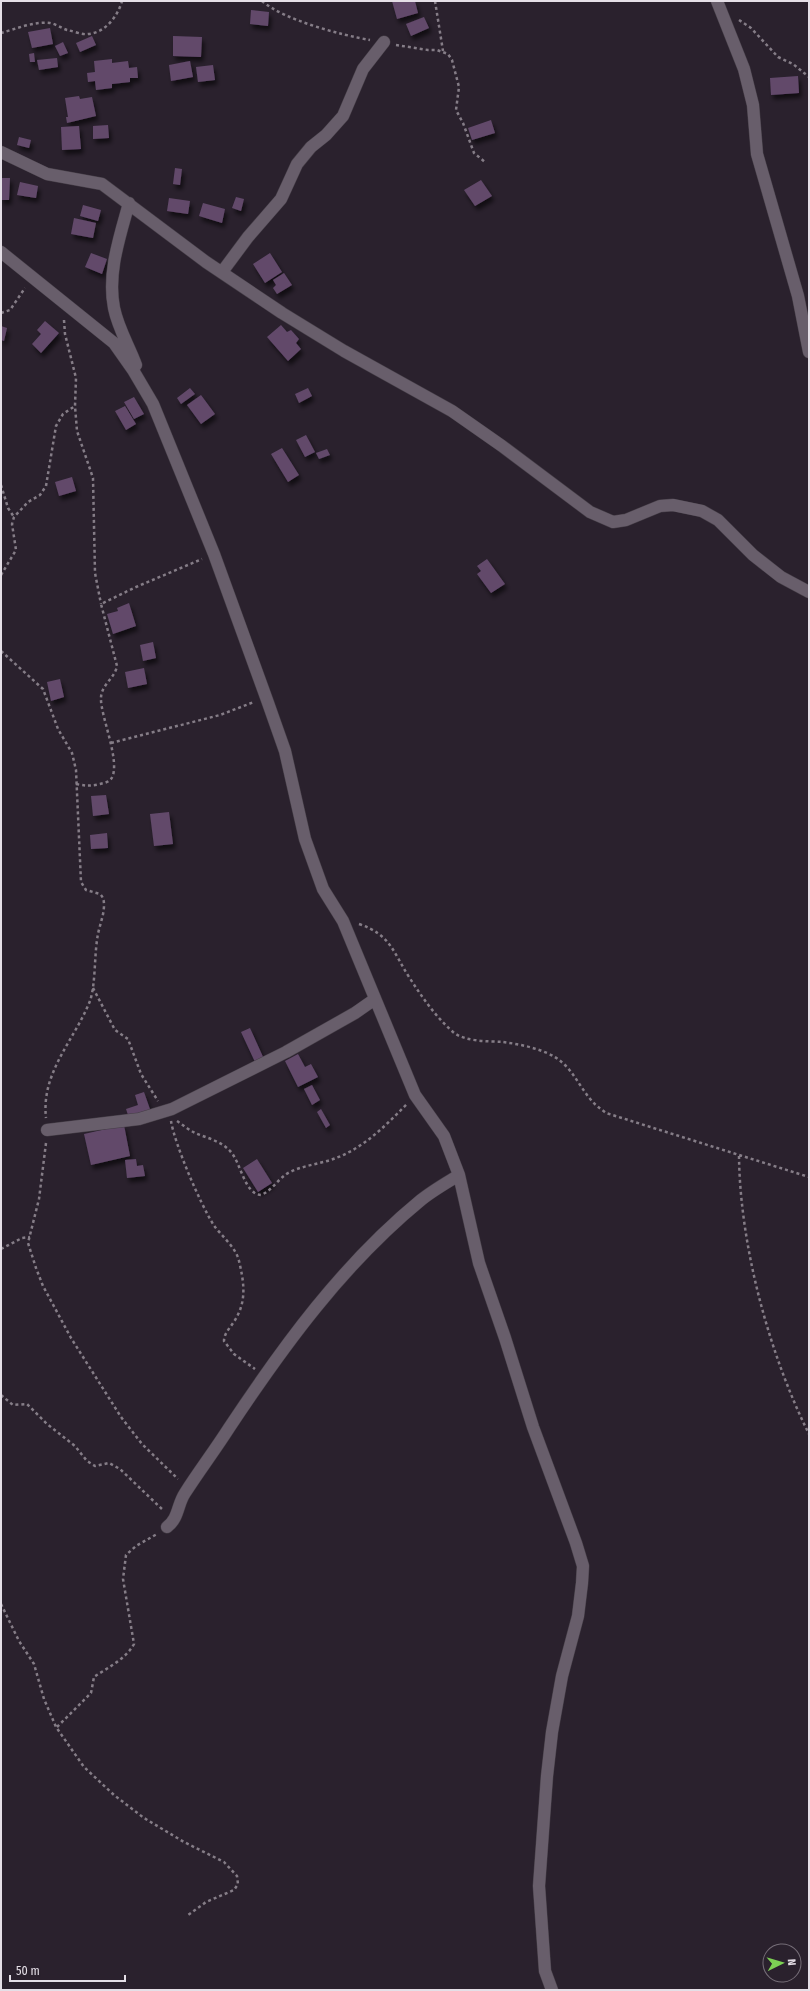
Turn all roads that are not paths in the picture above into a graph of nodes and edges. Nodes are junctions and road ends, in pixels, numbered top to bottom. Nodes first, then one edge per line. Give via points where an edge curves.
1 (717, 1) edge
2 (384, 42) road end
3 (1, 152) edge
4 (129, 203) junction
5 (1, 252) edge
6 (222, 272) junction
7 (809, 352) edge
8 (145, 391) junction
9 (809, 592) edge
10 (374, 1000) junction
11 (47, 1130) road end
12 (458, 1175) junction
13 (170, 1525) road end
14 (552, 1990) edge

1 - 7 street via 744,69 753,105 757,154 796,289
2 - 6 street via 363,68 343,116 297,164 282,200 248,237
3 - 4 street via 47,174 102,184
4 - 6 street
4 - 8 street via 115,260 112,292 117,319
5 - 8 street via 114,343
6 - 9 street via 310,331 452,411 590,512 614,522 626,520 660,506 673,505 702,512 718,520 781,577
8 - 10 street via 166,433 214,554 264,691 285,750 311,856 323,889 343,921
10 - 11 street via 286,1052 166,1111 111,1124
10 - 12 street via 415,1095 444,1136
12 - 13 street via 422,1199 354,1263 321,1299 264,1376 188,1488
12 - 14 street via 478,1263 583,1566 578,1616 562,1676 552,1732 542,1843 539,1886 544,1963

